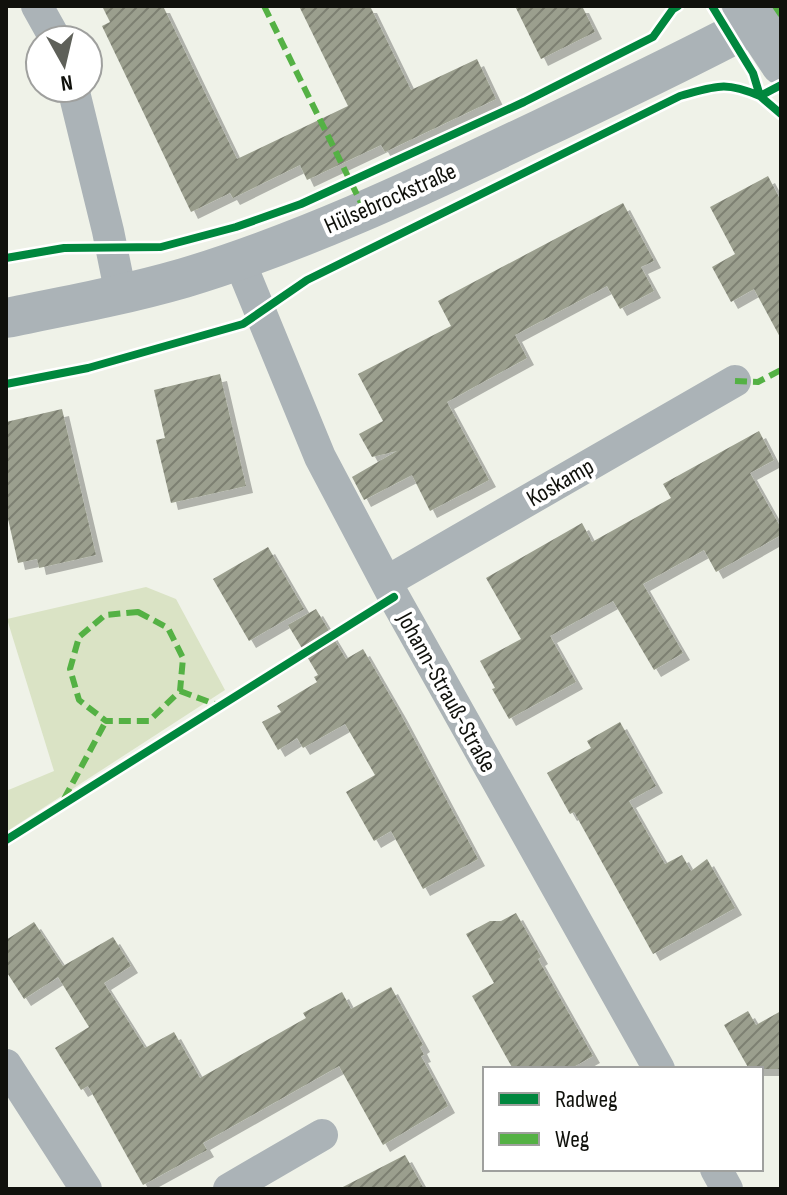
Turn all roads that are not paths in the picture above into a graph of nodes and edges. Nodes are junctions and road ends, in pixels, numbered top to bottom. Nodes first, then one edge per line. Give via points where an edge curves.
1 (37, 6) edge
2 (759, 13) edge
3 (47, 24) edge
4 (781, 65) edge
5 (77, 104) edge
6 (239, 260) junction
7 (121, 295) junction
8 (6, 318) edge
9 (735, 381) dead end
10 (386, 582) junction
11 (6, 1065) edge
12 (658, 1067) edge
13 (322, 1135) dead end
14 (717, 1171) edge
15 (86, 1189) edge
16 (229, 1189) edge
17 (727, 1189) edge

1 - 3 street
2 - 4 street
2 - 6 street, Hülsebrockstraße via 596,104 378,205
5 - 7 street
6 - 7 street, Hülsebrockstraße
6 - 10 street, Johann-Strauß-Straße via 320,457
7 - 8 street, Hülsebrockstraße
9 - 10 street, Koskamp
10 - 12 street, Johann-Strauß-Straße
11 - 15 street
13 - 16 street
14 - 17 street

